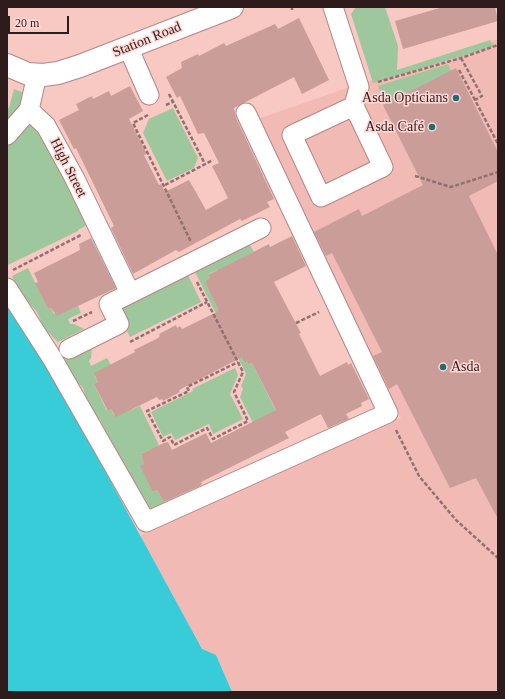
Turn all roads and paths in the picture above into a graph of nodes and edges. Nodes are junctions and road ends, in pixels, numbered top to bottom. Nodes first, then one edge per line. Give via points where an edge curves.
1 (229, 7) edge
2 (332, 7) edge
3 (498, 45) edge
4 (128, 47) junction
5 (461, 58) junction
6 (8, 68) edge
7 (460, 70) dead end
8 (37, 75) junction
9 (374, 83) dead end
10 (475, 100) junction
11 (157, 101) junction
12 (173, 102) junction
13 (354, 106) junction
14 (29, 110) junction
15 (246, 113) dead end
16 (7, 135) edge
17 (498, 144) edge
18 (213, 160) dead end
19 (205, 164) junction
20 (498, 172) edge
21 (415, 176) dead end
22 (165, 185) junction
23 (97, 227) junction
24 (261, 228) dead end
25 (194, 262) junction
26 (18, 267) dead end
27 (7, 288) edge
28 (130, 293) junction
29 (208, 302) junction
30 (336, 303) junction
31 (296, 323) dead end
32 (129, 343) dead end
33 (69, 349) dead end
34 (238, 362) junction
35 (388, 413) junction
36 (498, 558) edge

1 - 4 main road, Station Road
2 - 13 street via 359,87
3 - 5 path
4 - 8 main road, Station Road via 75,68
4 - 11 street
5 - 9 path
5 - 10 path via 482,96
6 - 8 main road
7 - 10 path
8 - 14 street
10 - 17 path
11 - 12 path
11 - 12 path
11 - 22 path via 133,122
12 - 19 path
13 - 13 street via 383,167 321,197 292,136
14 - 16 street
14 - 23 street, High Street via 46,126
15 - 30 street
18 - 19 path
19 - 22 path
20 - 21 path via 451,187
22 - 25 path
23 - 26 path
23 - 28 street, High Street
24 - 25 street
25 - 28 street
25 - 29 path
27 - 35 street via 52,358 146,522
28 - 33 street via 109,304 119,324
29 - 32 path
29 - 34 path
30 - 31 path
30 - 35 street
34 - 34 path via 243,372 234,392 248,421 213,439 207,428 174,445 170,437 163,441 148,411 189,391 187,387
35 - 36 path via 419,476 456,520

